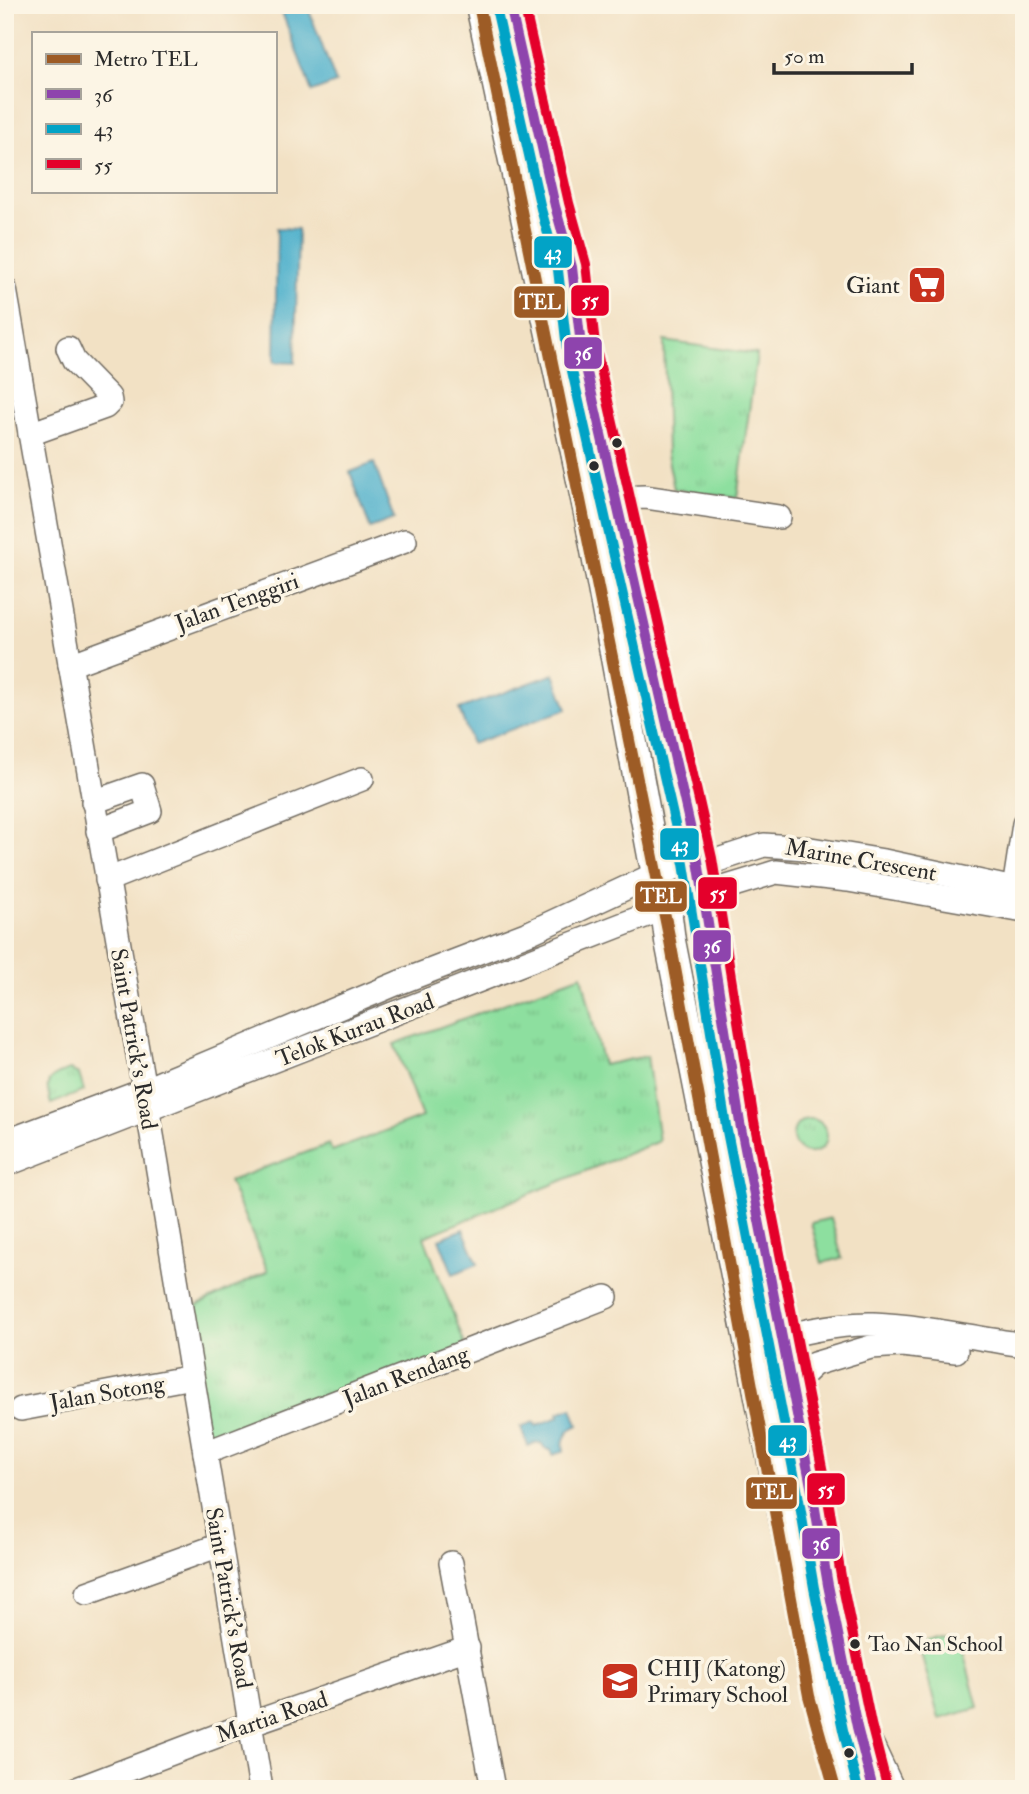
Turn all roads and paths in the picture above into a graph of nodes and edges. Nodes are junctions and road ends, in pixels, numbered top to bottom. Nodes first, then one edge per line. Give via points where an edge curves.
1 (481, 5) edge
2 (510, 5) edge
3 (5, 289) edge
4 (68, 348) dead end
5 (13, 377) edge
6 (30, 435) junction
7 (616, 498) junction
8 (779, 517) dead end
9 (405, 541) dead end
10 (70, 665) junction
11 (362, 779) dead end
12 (93, 802) junction
13 (1024, 824) edge
14 (98, 831) junction
15 (698, 861) junction
16 (658, 873) junction
17 (107, 880) junction
18 (704, 894) junction
19 (1018, 900) edge
20 (666, 909) junction
21 (145, 1101) junction
22 (5, 1142) edge
23 (5, 1165) edge
24 (606, 1297) dead end
25 (783, 1337) junction
26 (1024, 1345) edge
27 (751, 1346) junction
28 (1024, 1360) edge
29 (192, 1377) junction
30 (792, 1385) junction
31 (21, 1409) dead end
32 (205, 1453) junction
33 (220, 1545) junction
34 (452, 1563) dead end
35 (87, 1593) dead end
36 (468, 1648) junction
37 (250, 1724) junction
38 (857, 1727) junction
39 (77, 1789) edge
40 (261, 1789) edge
41 (493, 1789) edge
42 (846, 1789) edge
43 (873, 1789) edge
44 (886, 1789) edge

1 - 16 main road via 546,304
2 - 7 main road via 572,267 581,346
3 - 5 street, Saint Patrick's Road
4 - 6 street via 110,402
5 - 6 street, Saint Patrick's Road
6 - 10 street, Saint Patrick's Road
7 - 8 street via 645,497
7 - 15 main road
9 - 10 street, Jalan Tenggiri
10 - 12 street, Saint Patrick's Road
11 - 17 street
12 - 14 street, Saint Patrick's Road
12 - 14 street via 142,785 150,811
13 - 19 street
14 - 17 street, Saint Patrick's Road
15 - 16 street, Telok Kurau Road
15 - 18 main road
15 - 19 street, Marine Crescent via 718,860 764,845 805,848 884,861
16 - 20 main road
16 - 21 street, Telok Kurau Road via 531,932 398,983
17 - 21 street, Saint Patrick's Road
18 - 19 street, Marine Crescent via 776,872
18 - 20 street, Telok Kurau Road
18 - 25 main road via 740,1123
20 - 21 street, Telok Kurau Road
20 - 27 main road
21 - 22 street, Telok Kurau Road
21 - 23 street, Telok Kurau Road
21 - 29 street, Saint Patrick's Road
24 - 32 street, Jalan Rendang
25 - 26 street via 872,1324
25 - 27 street
25 - 30 main road
27 - 42 main road via 805,1624
28 - 30 street via 902,1345 871,1347 814,1364
29 - 31 street, Jalan Sotong
29 - 32 street, Saint Patrick's Road
30 - 38 main road
32 - 33 street, Saint Patrick's Road
33 - 35 street
33 - 37 street, Saint Patrick's Road
34 - 36 street
36 - 37 street, Martia Road
36 - 41 street
37 - 39 street, Martia Road
37 - 40 street, Saint Patrick's Road
38 - 43 main road
38 - 44 highway

